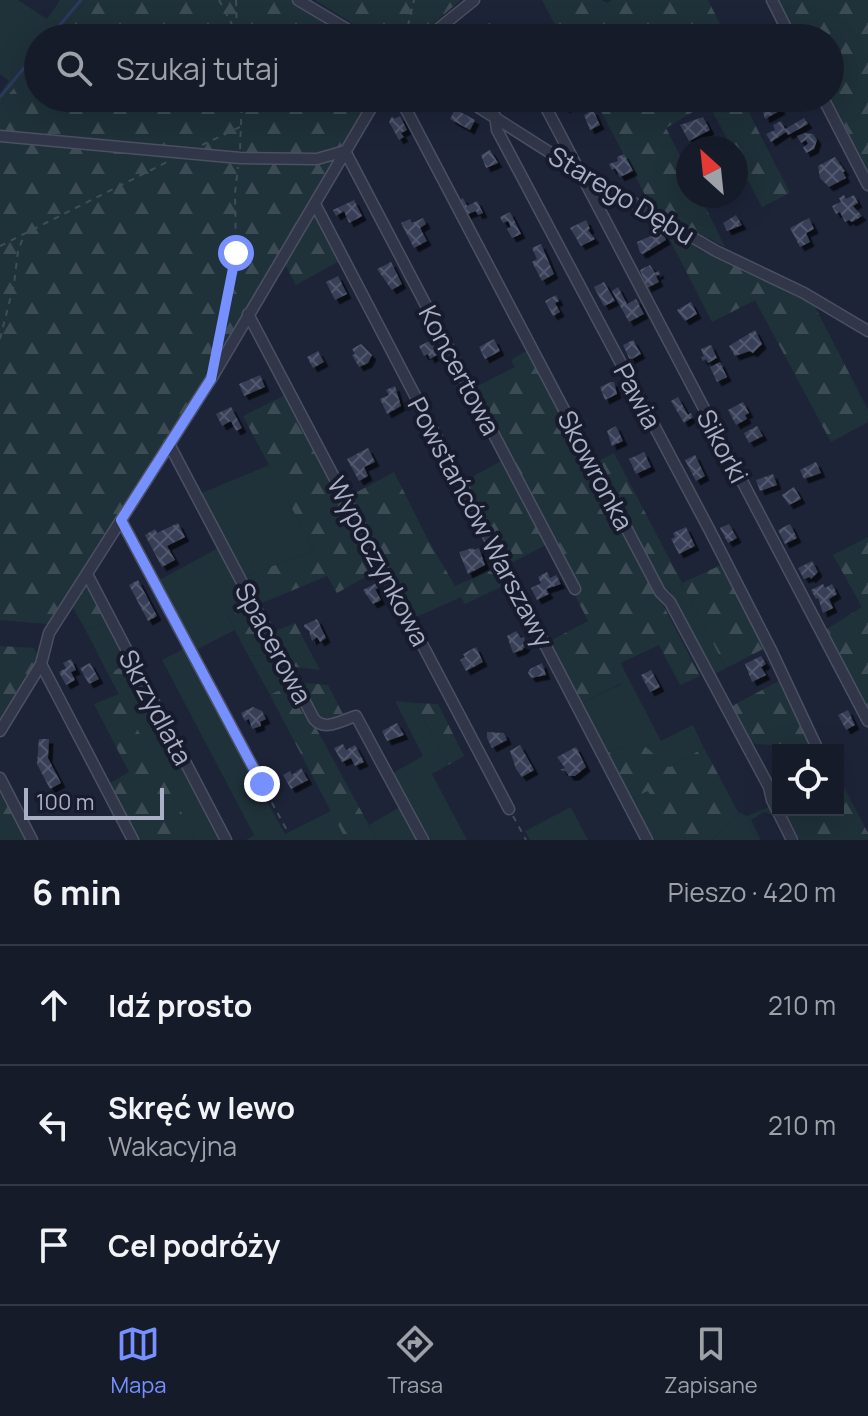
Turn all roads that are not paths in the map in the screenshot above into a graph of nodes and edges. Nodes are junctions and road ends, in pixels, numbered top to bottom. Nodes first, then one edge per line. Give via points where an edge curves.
1 (298, 0) edge
2 (474, 0) edge
3 (772, 0) edge
4 (338, 24) edge
5 (444, 24) edge
6 (784, 24) edge
7 (369, 112) edge
8 (407, 112) edge
9 (488, 112) edge
10 (548, 112) edge
11 (830, 112) edge
12 (495, 116) junction
13 (0, 136) edge
14 (345, 151) junction
15 (579, 171) junction
16 (868, 185) edge
17 (315, 204) junction
18 (248, 314) junction
19 (868, 331) edge
20 (169, 444) junction
21 (121, 520) junction
22 (87, 574) junction
23 (575, 589) dead end
24 (41, 664) junction
25 (868, 721) edge
26 (0, 731) edge
27 (815, 744) edge
28 (0, 778) edge
29 (772, 783) edge
30 (262, 784) road end
31 (509, 809) road end
32 (780, 816) edge
33 (32, 840) edge
34 (133, 840) edge
35 (226, 840) edge
36 (423, 840) edge
37 (647, 840) edge
38 (792, 840) edge

1 - 4 street
2 - 5 street
3 - 6 street
7 - 14 street
8 - 29 street, Skowronka via 660,592
9 - 12 street, Starego Dębu
10 - 15 street, Sikorki
11 - 16 street
12 - 15 street, Starego Dębu
12 - 27 street, Pawia via 497,130 709,529
13 - 14 street via 240,158 317,159
14 - 17 street
14 - 23 street, Koncertowa
15 - 19 street, Starego Dębu
15 - 25 street, Sikorki
17 - 18 street
17 - 37 street, Powstańców Warszawy
18 - 20 street
18 - 31 street, Wypoczynkowa
20 - 21 street
20 - 36 street, Spacerowa via 314,719 326,726 356,716
21 - 22 street
21 - 30 street
22 - 24 street via 49,633
22 - 35 street, Skrzydlata
24 - 26 street
24 - 34 street
28 - 33 street
32 - 38 street, Skowronka

